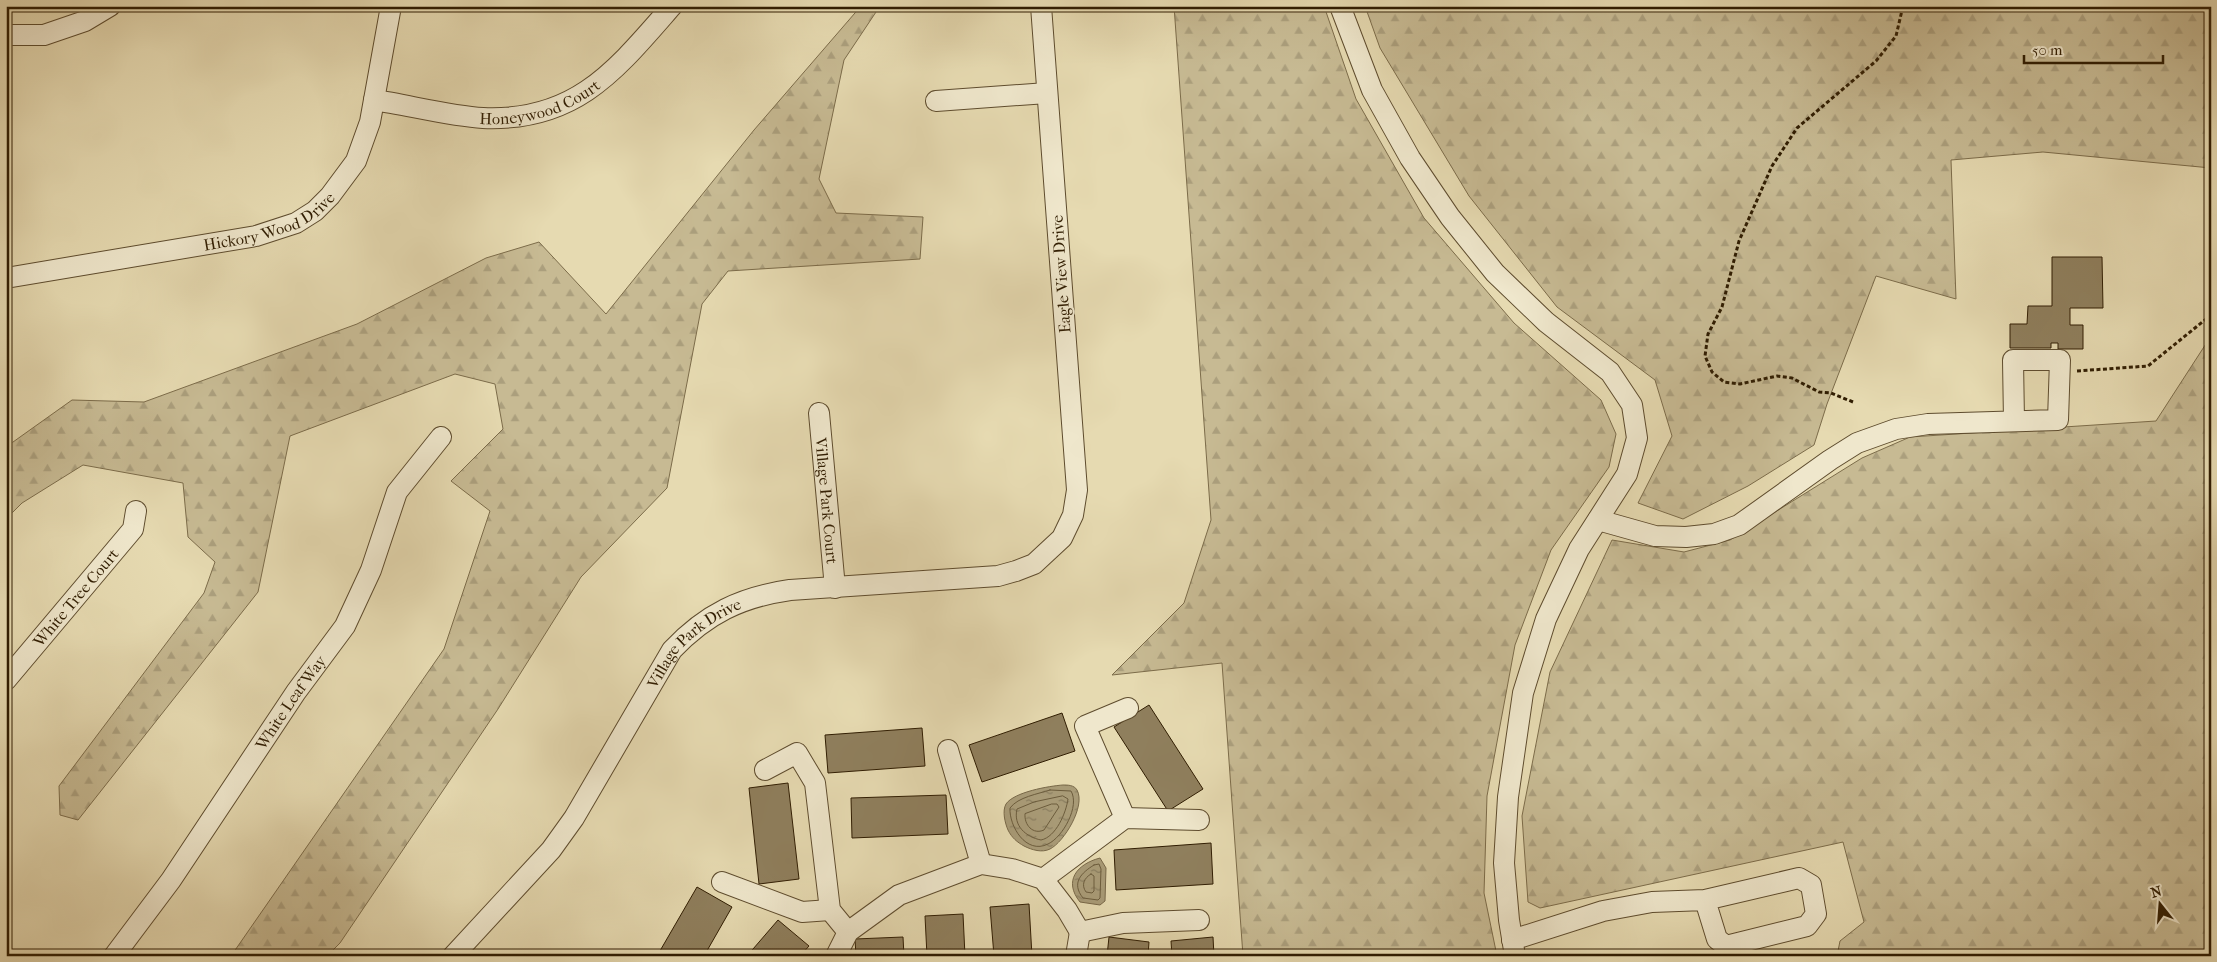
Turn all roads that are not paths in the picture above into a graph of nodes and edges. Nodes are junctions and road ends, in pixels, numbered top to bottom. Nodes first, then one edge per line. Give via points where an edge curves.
1 (110, 6) edge
2 (391, 6) edge
3 (672, 6) edge
4 (1041, 6) edge
5 (1340, 6) edge
6 (6, 35) edge
7 (1047, 93) junction
8 (374, 100) junction
9 (936, 101) dead end
10 (6, 278) edge
11 (819, 413) dead end
12 (2014, 421) junction
13 (441, 437) dead end
14 (136, 511) dead end
15 (1598, 520) junction
16 (1062, 538) joint
17 (835, 588) junction
18 (6, 680) edge
19 (1128, 708) dead end
20 (948, 750) dead end
21 (764, 770) dead end
22 (1124, 818) junction
23 (1199, 820) dead end
24 (981, 864) junction
25 (1043, 879) junction
26 (722, 882) dead end
27 (1705, 900) junction
28 (830, 910) junction
29 (1198, 920) dead end
30 (848, 932) junction
31 (1080, 932) junction
32 (1514, 948) edge
33 (114, 956) edge
34 (453, 956) edge
35 (836, 956) edge
36 (1076, 956) edge

1 - 6 street via 85,21 44,35
2 - 8 street, Hickory Wood Drive
3 - 8 street, Honeywood Court via 621,63 593,88 562,105 537,113 482,118
4 - 7 street, Eagle View Drive
5 - 15 street via 1372,90 1410,158 1450,217 1495,273 1546,322 1610,372 1632,404 1637,438 1627,474
7 - 9 street
7 - 16 street, Eagle View Drive via 1077,490 1073,515
8 - 10 street, Hickory Wood Drive via 356,161 330,196 296,223 256,236
11 - 17 street, Village Park Court
12 - 12 street via 2058,420 2060,360 2013,360
12 - 15 street via 1928,424 1896,429 1857,443 1739,525 1714,534 1686,538 1654,536
13 - 33 street, White Leaf Way via 397,492 371,570 345,626 296,692 171,880
14 - 18 street, White Tree Court via 133,529
15 - 32 street via 1579,548 1546,619 1523,693 1508,797 1504,863 1508,920
16 - 17 street, Village Park Drive via 1034,564 998,576
17 - 34 street, Village Park Drive via 767,593 744,600 691,630 672,650 574,818 551,850
19 - 22 street via 1084,726
20 - 24 street
21 - 28 street via 797,754 815,783
22 - 23 street
22 - 25 street
24 - 25 street via 1012,868
24 - 30 street via 898,896
25 - 31 street
26 - 28 street via 802,912
27 - 27 street via 1799,878 1811,885 1816,914 1807,926 1726,946 1717,939
27 - 32 street via 1652,902 1603,912
28 - 30 street
29 - 31 street via 1123,923
30 - 35 street
31 - 36 street

